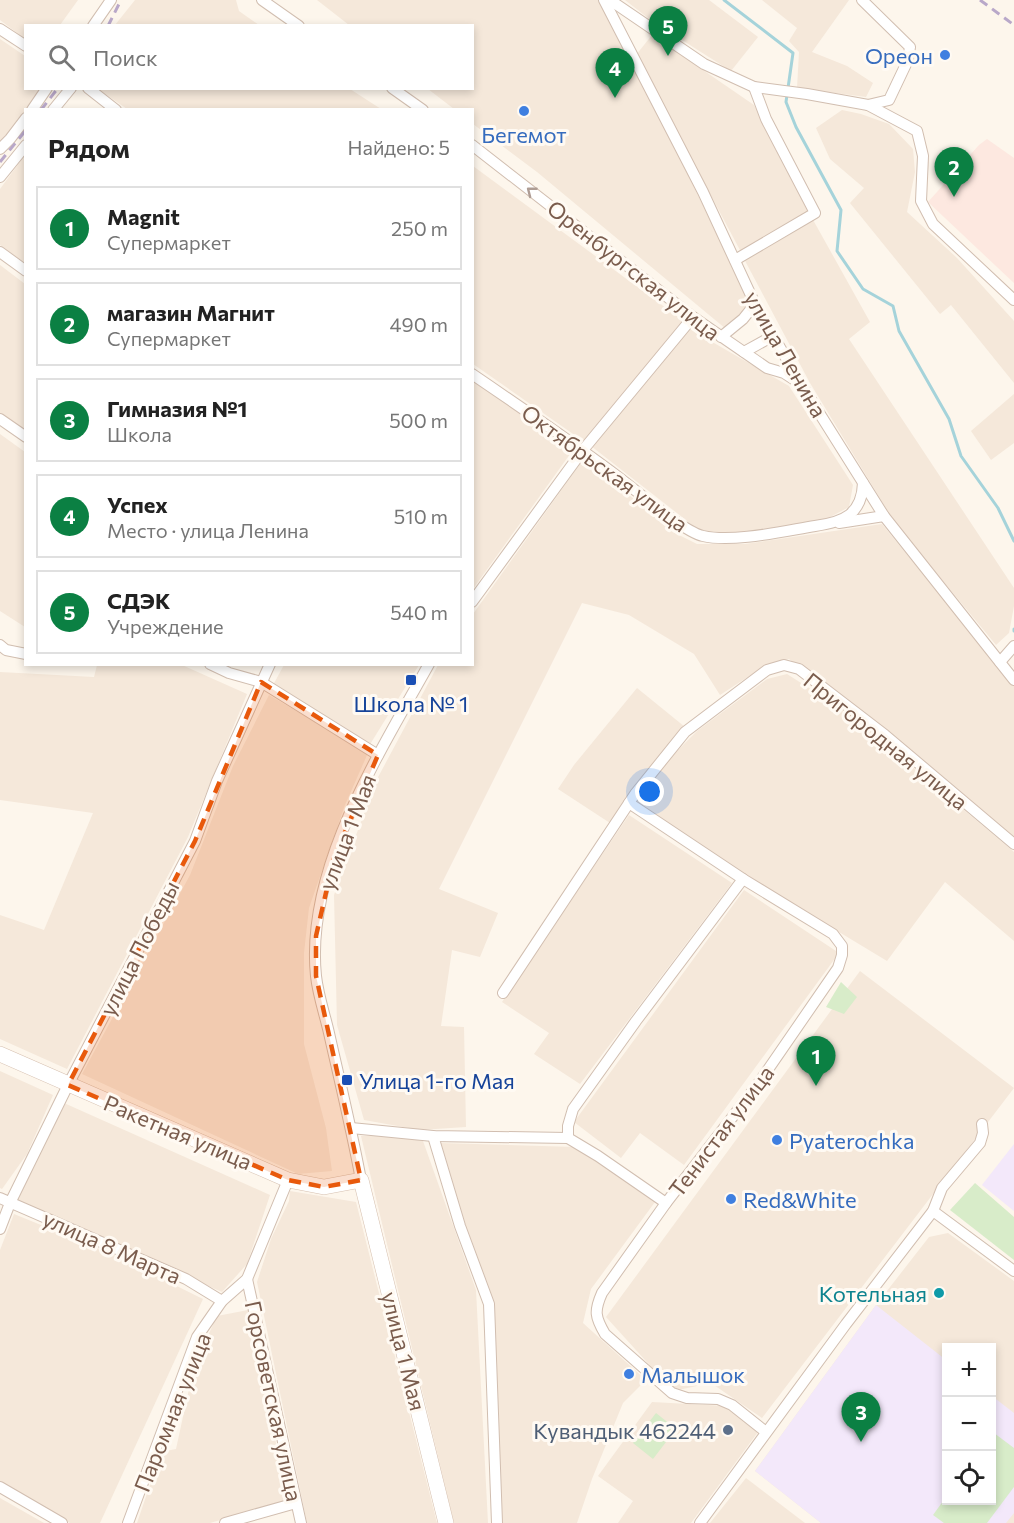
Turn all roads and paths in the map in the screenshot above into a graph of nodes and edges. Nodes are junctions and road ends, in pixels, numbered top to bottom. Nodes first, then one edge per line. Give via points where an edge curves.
1 (111, 0) edge
2 (262, 0) edge
3 (604, 0) edge
4 (610, 0) edge
5 (862, 0) edge
6 (94, 24) edge
7 (296, 24) edge
8 (0, 28) edge
9 (24, 45) edge
10 (754, 87) junction
11 (46, 90) edge
12 (69, 90) edge
13 (91, 90) edge
14 (395, 90) edge
15 (868, 105) junction
16 (33, 108) edge
17 (55, 108) edge
18 (113, 108) edge
19 (420, 108) edge
20 (24, 121) edge
21 (24, 147) edge
22 (474, 147) edge
23 (0, 149) edge
24 (0, 177) edge
25 (0, 252) edge
26 (735, 260) junction
27 (24, 270) edge
28 (1014, 300) edge
29 (756, 304) junction
30 (693, 317) junction
31 (773, 336) junction
32 (721, 337) junction
33 (744, 352) junction
34 (474, 375) edge
35 (801, 384) junction
36 (0, 419) edge
37 (24, 436) edge
38 (583, 450) junction
39 (863, 483) junction
40 (884, 516) junction
41 (832, 524) junction
42 (474, 599) edge
43 (1014, 646) edge
44 (3, 647) edge
45 (24, 653) edge
46 (1000, 662) junction
47 (214, 666) edge
48 (269, 666) edge
49 (428, 666) edge
50 (1014, 680) edge
51 (261, 682) junction
52 (378, 755) junction
53 (629, 803) junction
54 (1014, 844) edge
55 (743, 879) junction
56 (503, 993) dead end
57 (0, 1053) edge
58 (68, 1085) junction
59 (982, 1124) dead end
60 (351, 1128) junction
61 (433, 1136) junction
62 (568, 1138) junction
63 (288, 1180) junction
64 (361, 1180) junction
65 (5, 1201) edge
66 (666, 1203) junction
67 (933, 1211) junction
68 (0, 1228) edge
69 (1014, 1271) edge
70 (247, 1279) junction
71 (222, 1301) junction
72 (766, 1432) junction
73 (0, 1487) edge
74 (296, 1503) junction
75 (62, 1523) edge
76 (128, 1523) edge
77 (225, 1523) edge
78 (301, 1523) edge
79 (446, 1523) edge
80 (496, 1523) edge
81 (700, 1523) edge

1 - 6 street
2 - 7 street
3 - 26 street, улица Ленина
4 - 10 street via 704,64
5 - 15 street via 910,47 889,100
8 - 9 street
10 - 15 street
10 - 26 street via 766,119 815,213
11 - 16 street
12 - 17 street
13 - 18 street
14 - 19 street
15 - 28 street via 917,131 923,156 921,201 933,224
20 - 23 street
21 - 24 street
30 -> 22 street, Оренбургская улица
25 - 27 street
26 - 29 street, улица Ленина
29 - 31 street, улица Ленина
29 - 32 street
30 - 32 street, Оренбургская улица
30 - 38 street
31 - 33 street
31 - 35 street, улица Ленина
32 - 33 street, Оренбургская улица
33 - 35 street, Оренбургская улица
34 - 38 street, Октябрьская улица
35 - 39 street, улица Ленина
36 - 37 street
38 - 41 street, Октябрьская улица via 699,535 756,535
38 - 42 street
39 - 40 street, улица Ленина
39 - 41 street, Октябрьская улица via 859,505
40 - 41 street
40 - 46 street, улица Ленина
43 - 46 street
44 - 45 street
46 - 50 street, улица Ленина
47 - 51 street
48 - 51 street, улица Победы
49 - 52 street, улица 1 Мая
51 - 52 street
51 - 58 street, улица Победы via 195,841
52 - 60 street, улица 1 Мая via 334,858 316,936 316,976
53 - 54 street, Пригородная улица via 685,732 767,670 784,664 799,669 885,735
53 - 55 street, Тенистая улица
53 - 56 street
55 - 62 street via 573,1109
55 - 66 street, Тенистая улица via 833,934 842,946 842,955 834,974 758,1084
57 - 58 main road, Ракетная улица
58 - 63 main road, Ракетная улица
58 - 65 street, улица Победы
59 - 67 street via 980,1143 942,1188
60 - 61 street
60 - 64 street, улица 1 Мая
61 - 62 street
61 - 80 street via 489,1304
62 - 66 street
63 - 64 main road, Ракетная улица via 324,1186
63 - 70 street, Паромная улица
64 - 79 main road, улица 1 Мая
65 - 68 street, улица Победы
65 - 71 street, улица 8 Марта via 186,1279
66 - 72 street via 602,1293 596,1307 598,1323 672,1393 732,1405
67 - 69 street
67 - 72 street
70 - 71 street, Паромная улица
70 - 74 street, Горсоветская улица
71 - 76 street, Паромная улица via 197,1337
72 - 81 street
73 - 75 street
74 - 77 street
74 - 78 street, Горсоветская улица

